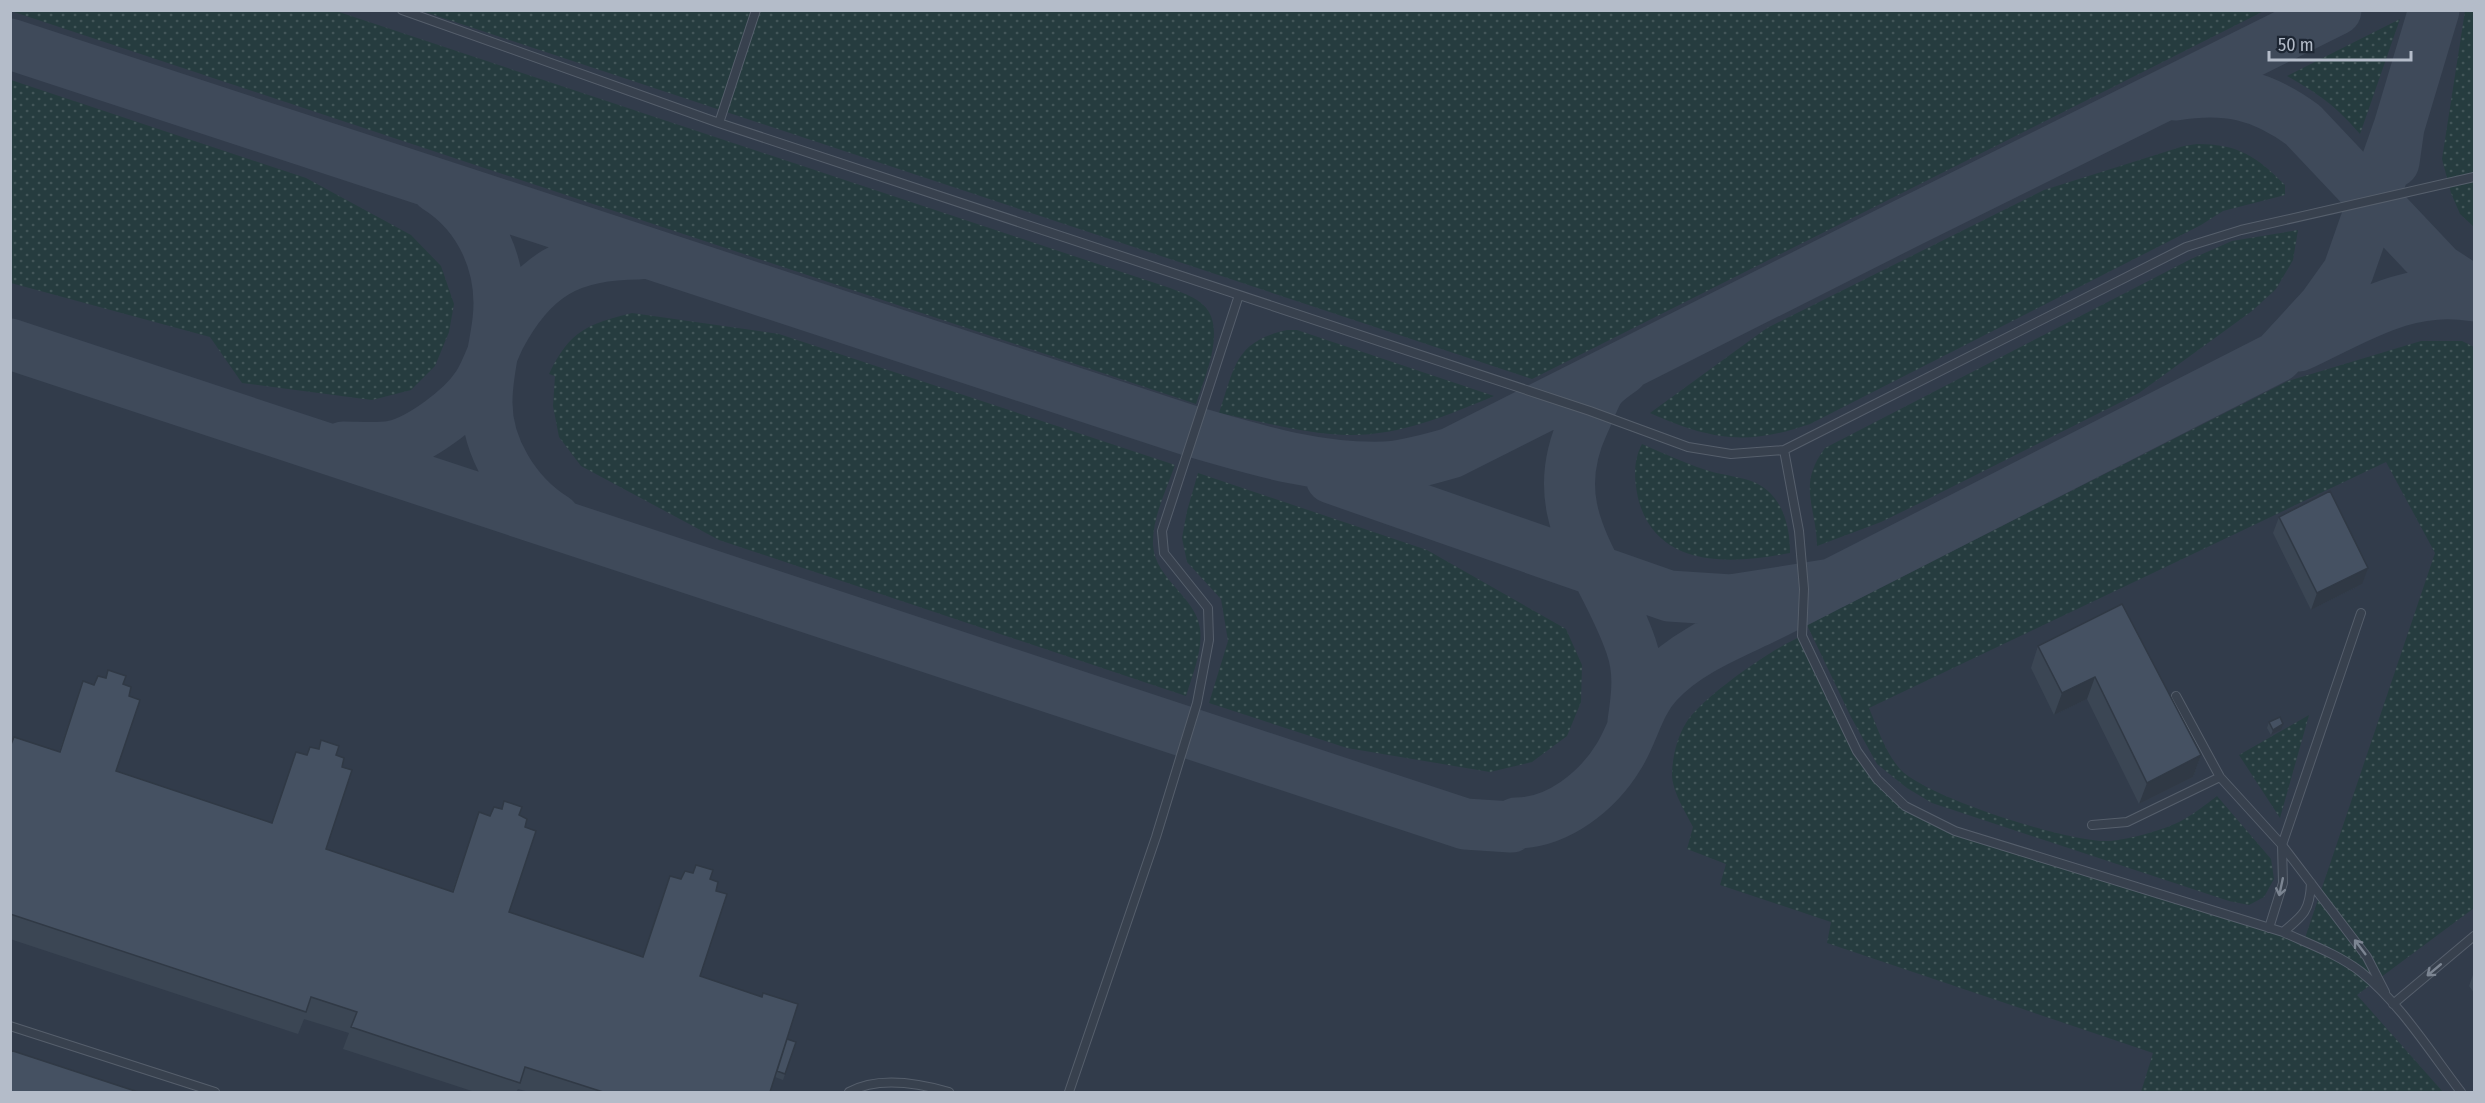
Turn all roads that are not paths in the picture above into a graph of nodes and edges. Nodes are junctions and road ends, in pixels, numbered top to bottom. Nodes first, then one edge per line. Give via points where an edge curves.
1 (402, 10) edge
2 (756, 10) edge
3 (719, 123) junction
4 (2475, 177) edge
5 (1239, 295) junction
6 (1784, 450) junction
7 (2361, 613) dead end
8 (2176, 696) dead end
9 (2220, 777) junction
10 (2092, 825) dead end
11 (2282, 844) junction
12 (2311, 883) junction
13 (2269, 928) junction
14 (2283, 932) junction
15 (2475, 936) edge
16 (2391, 1001) junction
17 (10, 1026) edge
18 (215, 1092) edge
19 (849, 1092) edge
20 (949, 1092) edge
21 (1069, 1092) edge
22 (2462, 1092) edge

1 - 3 lane
2 - 3 lane
3 - 5 lane
4 - 6 lane via 2241,230 2186,247
5 - 6 lane via 1636,426 1688,447 1731,454
5 - 21 lane via 1162,531 1164,553 1208,608 1209,640 1197,703
6 - 13 lane via 1799,531 1804,589 1802,636 1857,751 1877,779 1905,806 1955,831
7 - 11 lane
8 - 9 lane
9 - 10 lane via 2127,822
9 - 11 lane
11 - 12 lane
11 -> 13 lane via 2283,883
12 - 14 lane via 2311,902 2303,917
16 -> 12 lane via 2367,957
13 - 14 lane
14 - 16 lane via 2331,953 2361,972
15 -> 16 lane
16 - 22 lane
17 - 18 lane
19 - 20 lane via 862,1085 902,1083

